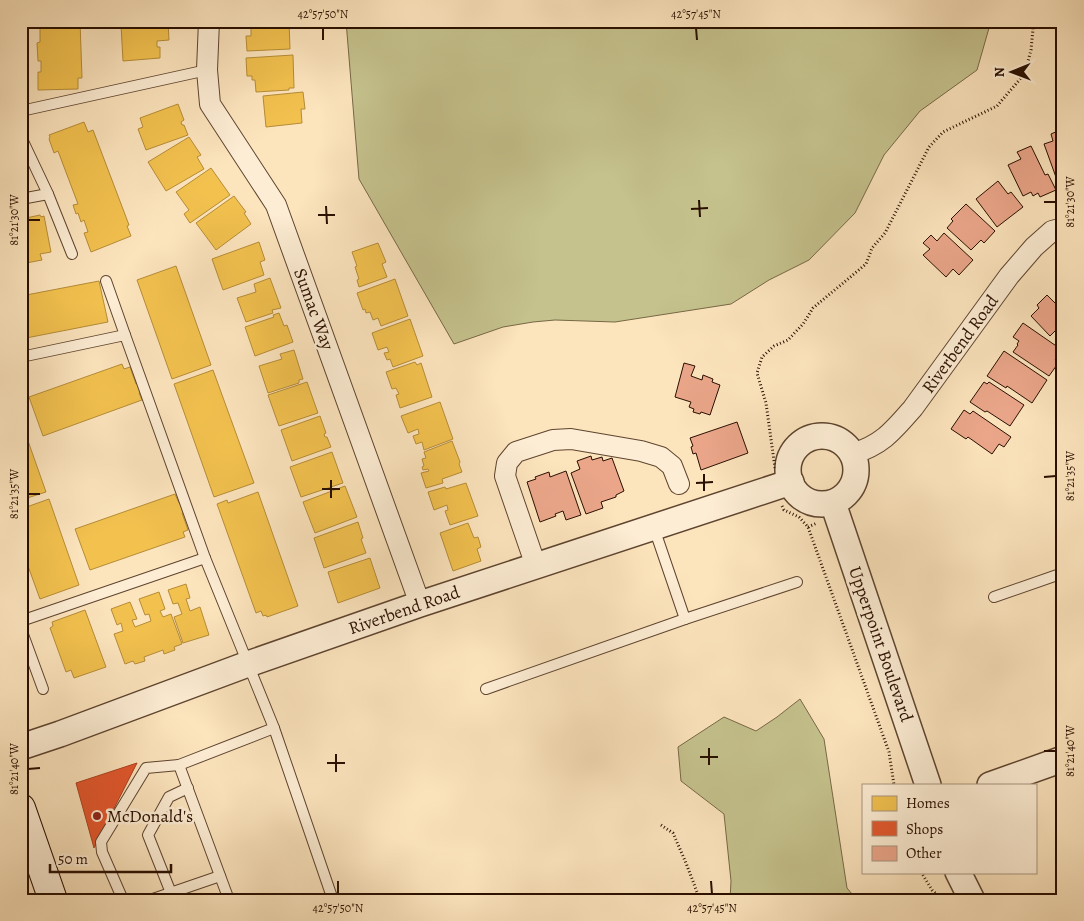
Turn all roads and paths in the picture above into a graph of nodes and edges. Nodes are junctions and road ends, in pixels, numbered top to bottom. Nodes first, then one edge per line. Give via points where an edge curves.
1 (209, 21) edge
2 (1032, 21) edge
3 (207, 70) junction
4 (21, 111) edge
5 (21, 137) edge
6 (48, 194) junction
7 (21, 199) edge
8 (1063, 228) edge
9 (72, 254) dead end
10 (106, 281) dead end
11 (125, 335) junction
12 (21, 357) edge
13 (852, 454) junction
14 (678, 484) dead end
15 (783, 491) junction
16 (833, 503) junction
17 (817, 523) dead end
18 (808, 527) junction
19 (654, 528) junction
20 (205, 558) junction
21 (536, 566) junction
22 (1063, 573) edge
23 (797, 582) dead end
24 (994, 598) dead end
25 (420, 604) junction
26 (685, 619) junction
27 (21, 621) edge
28 (21, 629) edge
29 (248, 664) junction
30 (43, 688) dead end
31 (486, 689) dead end
32 (274, 728) junction
33 (21, 747) edge
34 (1063, 758) edge
35 (179, 764) junction
36 (894, 784) edge
37 (928, 784) edge
38 (993, 784) edge
39 (188, 788) junction
40 (21, 808) edge
41 (661, 825) dead end
42 (922, 874) edge
43 (959, 874) edge
44 (220, 876) junction
45 (171, 893) junction
46 (53, 900) edge
47 (123, 900) edge
48 (150, 900) edge
49 (229, 900) edge
50 (333, 900) edge
51 (700, 900) edge
52 (942, 900) edge
53 (972, 900) edge

1 - 3 street, Sumac Way
2 - 15 path via 1031,50 1021,78 997,106 938,137 929,147 866,264 813,308 788,340 774,346 762,357 757,373
3 - 4 lane
3 - 25 street, Sumac Way via 210,104 276,205
5 - 6 lane
6 - 7 lane
6 - 9 lane
8 - 13 street, Riverbend Road via 1052,231 1034,247 1009,276 894,430 874,446
10 - 11 lane
11 - 12 lane
11 - 20 lane
13 - 15 street via 835,438 820,436 806,440 794,450
13 - 16 street via 856,466 854,484 849,492
14 - 21 street via 672,466 661,457 641,451 571,439 553,440 516,452 507,463 505,476
15 - 16 street via 798,494 814,503
15 - 18 path via 784,510 799,517
15 - 19 street, Riverbend Road
16 - 37 street, Upperpoint Boulevard
17 - 18 path
18 - 36 path via 889,752
19 - 21 street, Riverbend Road
19 - 26 lane
20 - 27 lane
20 - 29 lane
21 - 25 street, Riverbend Road
22 - 24 lane
23 - 26 lane
25 - 29 street, Riverbend Road
26 - 31 lane
28 - 30 lane
29 - 32 lane
29 - 33 street, Riverbend Road
32 - 35 lane
32 - 50 lane
34 - 38 street
35 - 39 lane
35 - 47 lane via 146,768 101,842 102,852
39 - 44 lane
39 - 45 lane via 169,798 148,835
40 - 46 main road
41 - 51 path via 672,833
42 - 52 path
43 - 53 street
44 - 45 lane
44 - 49 lane
45 - 48 lane

